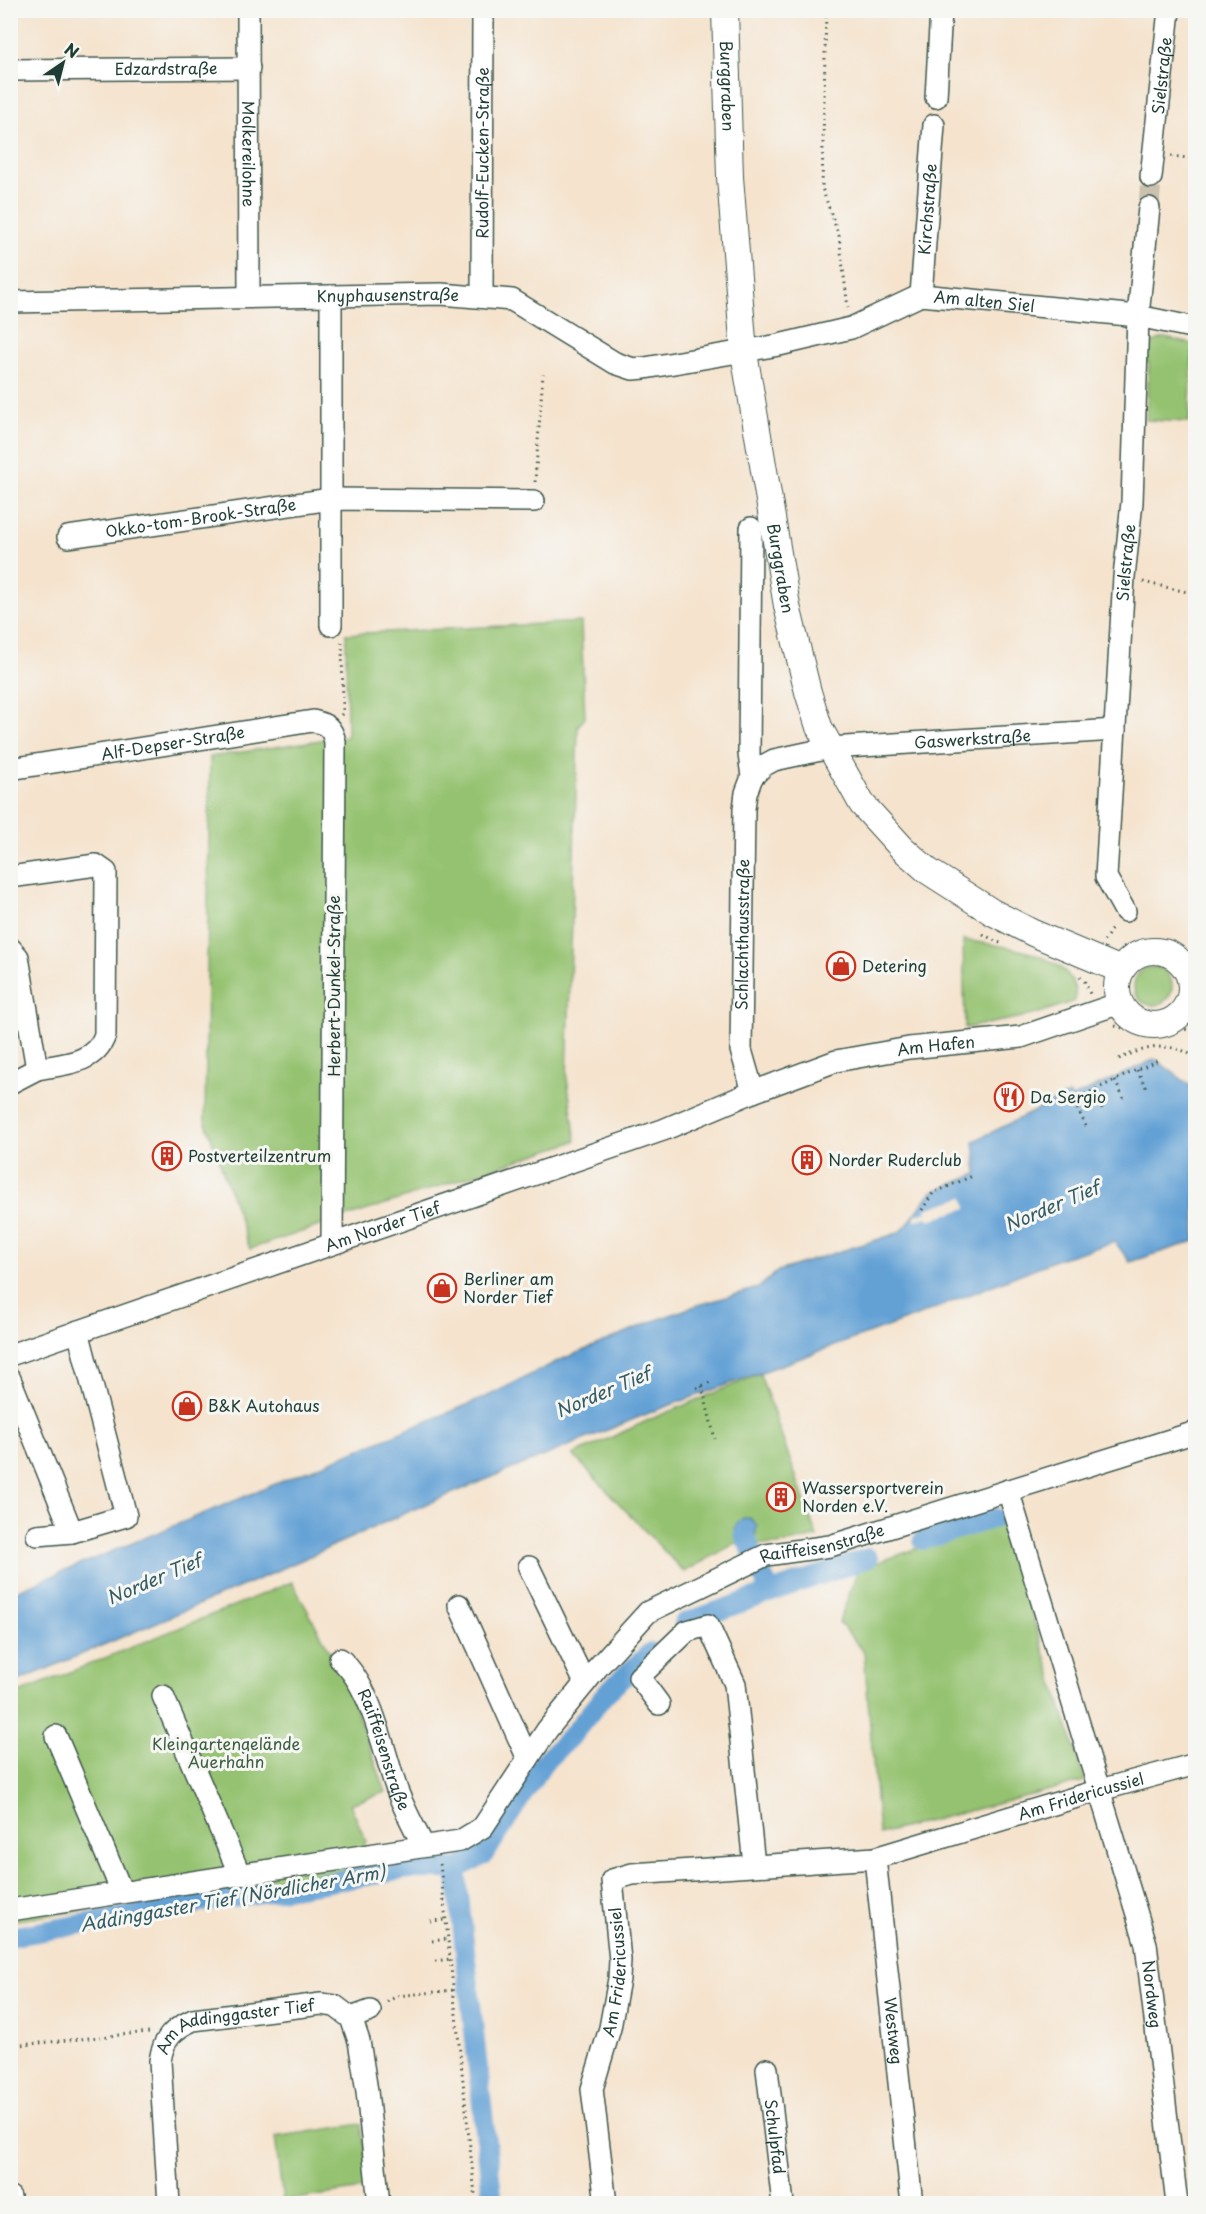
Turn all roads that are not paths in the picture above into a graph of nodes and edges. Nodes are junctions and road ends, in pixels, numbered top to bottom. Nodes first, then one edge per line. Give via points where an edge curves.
1 (248, 10) edge
2 (483, 10) edge
3 (725, 10) edge
4 (941, 10) edge
5 (1169, 10) edge
6 (249, 68) junction
7 (10, 70) edge
8 (936, 98) dead end
9 (933, 125) dead end
10 (1151, 177) tunnel mouth
11 (1149, 208) tunnel mouth
12 (921, 295) junction
13 (331, 296) junction
14 (249, 297) junction
15 (482, 297) junction
16 (10, 302) edge
17 (1138, 316) junction
18 (1196, 328) edge
19 (744, 352) junction
20 (331, 499) junction
21 (534, 501) road end
22 (751, 528) dead end
23 (68, 537) dead end
24 (331, 625) road end
25 (332, 730) joint
26 (1115, 730) junction
27 (830, 748) junction
28 (10, 769) edge
29 (752, 777) junction
30 (10, 877) edge
31 (1125, 911) road end
32 (10, 948) edge
33 (1120, 958) junction
34 (1191, 997) edge
35 (1108, 1007) junction
36 (37, 1069) junction
37 (10, 1083) edge
38 (753, 1092) junction
39 (332, 1243) junction
40 (78, 1331) junction
41 (10, 1355) edge
42 (10, 1379) edge
43 (1196, 1432) edge
44 (1008, 1490) junction
45 (72, 1532) junction
46 (37, 1535) dead end
47 (529, 1567) dead end
48 (459, 1605) dead end
49 (340, 1659) dead end
50 (585, 1683) junction
51 (163, 1696) dead end
52 (658, 1704) dead end
53 (56, 1736) dead end
54 (528, 1759) junction
55 (1196, 1764) edge
56 (1100, 1790) junction
57 (423, 1845) junction
58 (875, 1858) junction
59 (754, 1865) junction
60 (239, 1874) junction
61 (122, 1892) junction
62 (10, 1910) edge
63 (767, 2069) dead end
64 (10, 2197) edge
65 (11, 2204) edge
66 (170, 2204) edge
67 (379, 2204) edge
68 (606, 2204) edge
69 (783, 2204) edge
70 (912, 2204) edge
71 (1177, 2204) edge

1 - 6 street, Molkereilohne
2 - 15 street, Rudolf-Eucken-Straße
3 - 19 main road, Burggraben via 730,177
4 - 8 street
5 - 10 street, Sielstraße
6 - 7 street, Edzardstraße
6 - 14 street, Molkereilohne
9 - 12 street, Kirchstraße
11 - 17 street, Sielstraße
12 - 17 street, Am alten Siel
12 - 19 street, Am alten Siel via 851,328
13 - 14 street, Knyphausenstraße
13 - 15 street, Knyphausenstraße
13 - 20 street
14 - 16 street, Knyphausenstraße
15 - 19 street, Knyphausenstraße via 512,300 615,363 633,369
17 - 18 street, Am alten Siel
17 - 26 street, Sielstraße via 1132,502
19 - 27 main road, Burggraben via 787,606 808,692
20 - 21 street, Okko-tom-Brook-Straße
20 - 23 street, Okko-tom-Brook-Straße
20 - 24 street
22 - 29 street, Schlachthausstraße
25 - 28 street, Alf-Depser-Straße via 313,721
25 - 39 street, Herbert-Dunkel-Straße
26 - 27 street, Gaswerkstraße
26 - 31 street, Sielstraße via 1106,876
27 - 29 street via 774,760
27 - 33 main road, Burggraben via 862,804 928,871 1033,933
29 - 38 street, Schlachthausstraße via 744,809 741,1050
30 - 36 street via 96,865 107,878 105,1035 101,1046 90,1057
32 - 36 street via 18,957
33 - 34 main road via 1148,951 1162,951 1175,957
33 - 35 main road via 1117,991
34 - 35 main road via 1169,1022 1155,1025 1141,1023
35 - 38 street, Am Hafen via 1021,1037 909,1048 836,1061
36 - 37 street
38 - 39 street, Am Norder Tief via 663,1130
39 - 40 street, Am Norder Tief
40 - 41 street, Am Norder Tief
40 - 45 street via 126,1516
42 - 45 street
43 - 44 street, Raiffeisenstraße
44 - 50 street, Raiffeisenstraße via 830,1546 766,1555 746,1563 648,1612
44 - 56 street, Nordweg
45 - 46 street
47 - 50 street
48 - 54 street
49 - 57 street, Raiffeisenstraße via 359,1682 398,1792
50 - 54 street, Raiffeisenstraße
51 - 60 street
52 - 59 street via 639,1677 687,1631 708,1625 735,1684
53 - 61 street
54 - 57 street, Raiffeisenstraße via 483,1827 460,1841
55 - 56 street, Am Fridericussiel
56 - 58 street, Am Fridericussiel
56 - 71 street, Nordweg via 1146,1944
57 - 60 street, Raiffeisenstraße
58 - 59 street, Am Fridericussiel
58 - 70 street, Westweg
59 - 68 street, Am Fridericussiel via 632,1874 612,1880 619,1979 592,2089
60 - 61 street, Raiffeisenstraße
61 - 62 street, Raiffeisenstraße
63 - 69 street, Schulpfad
64 - 65 street
66 - 67 street, Am Addinggaster Tief via 160,2061 170,2033 193,2020 321,2004 360,2015 359,2041

